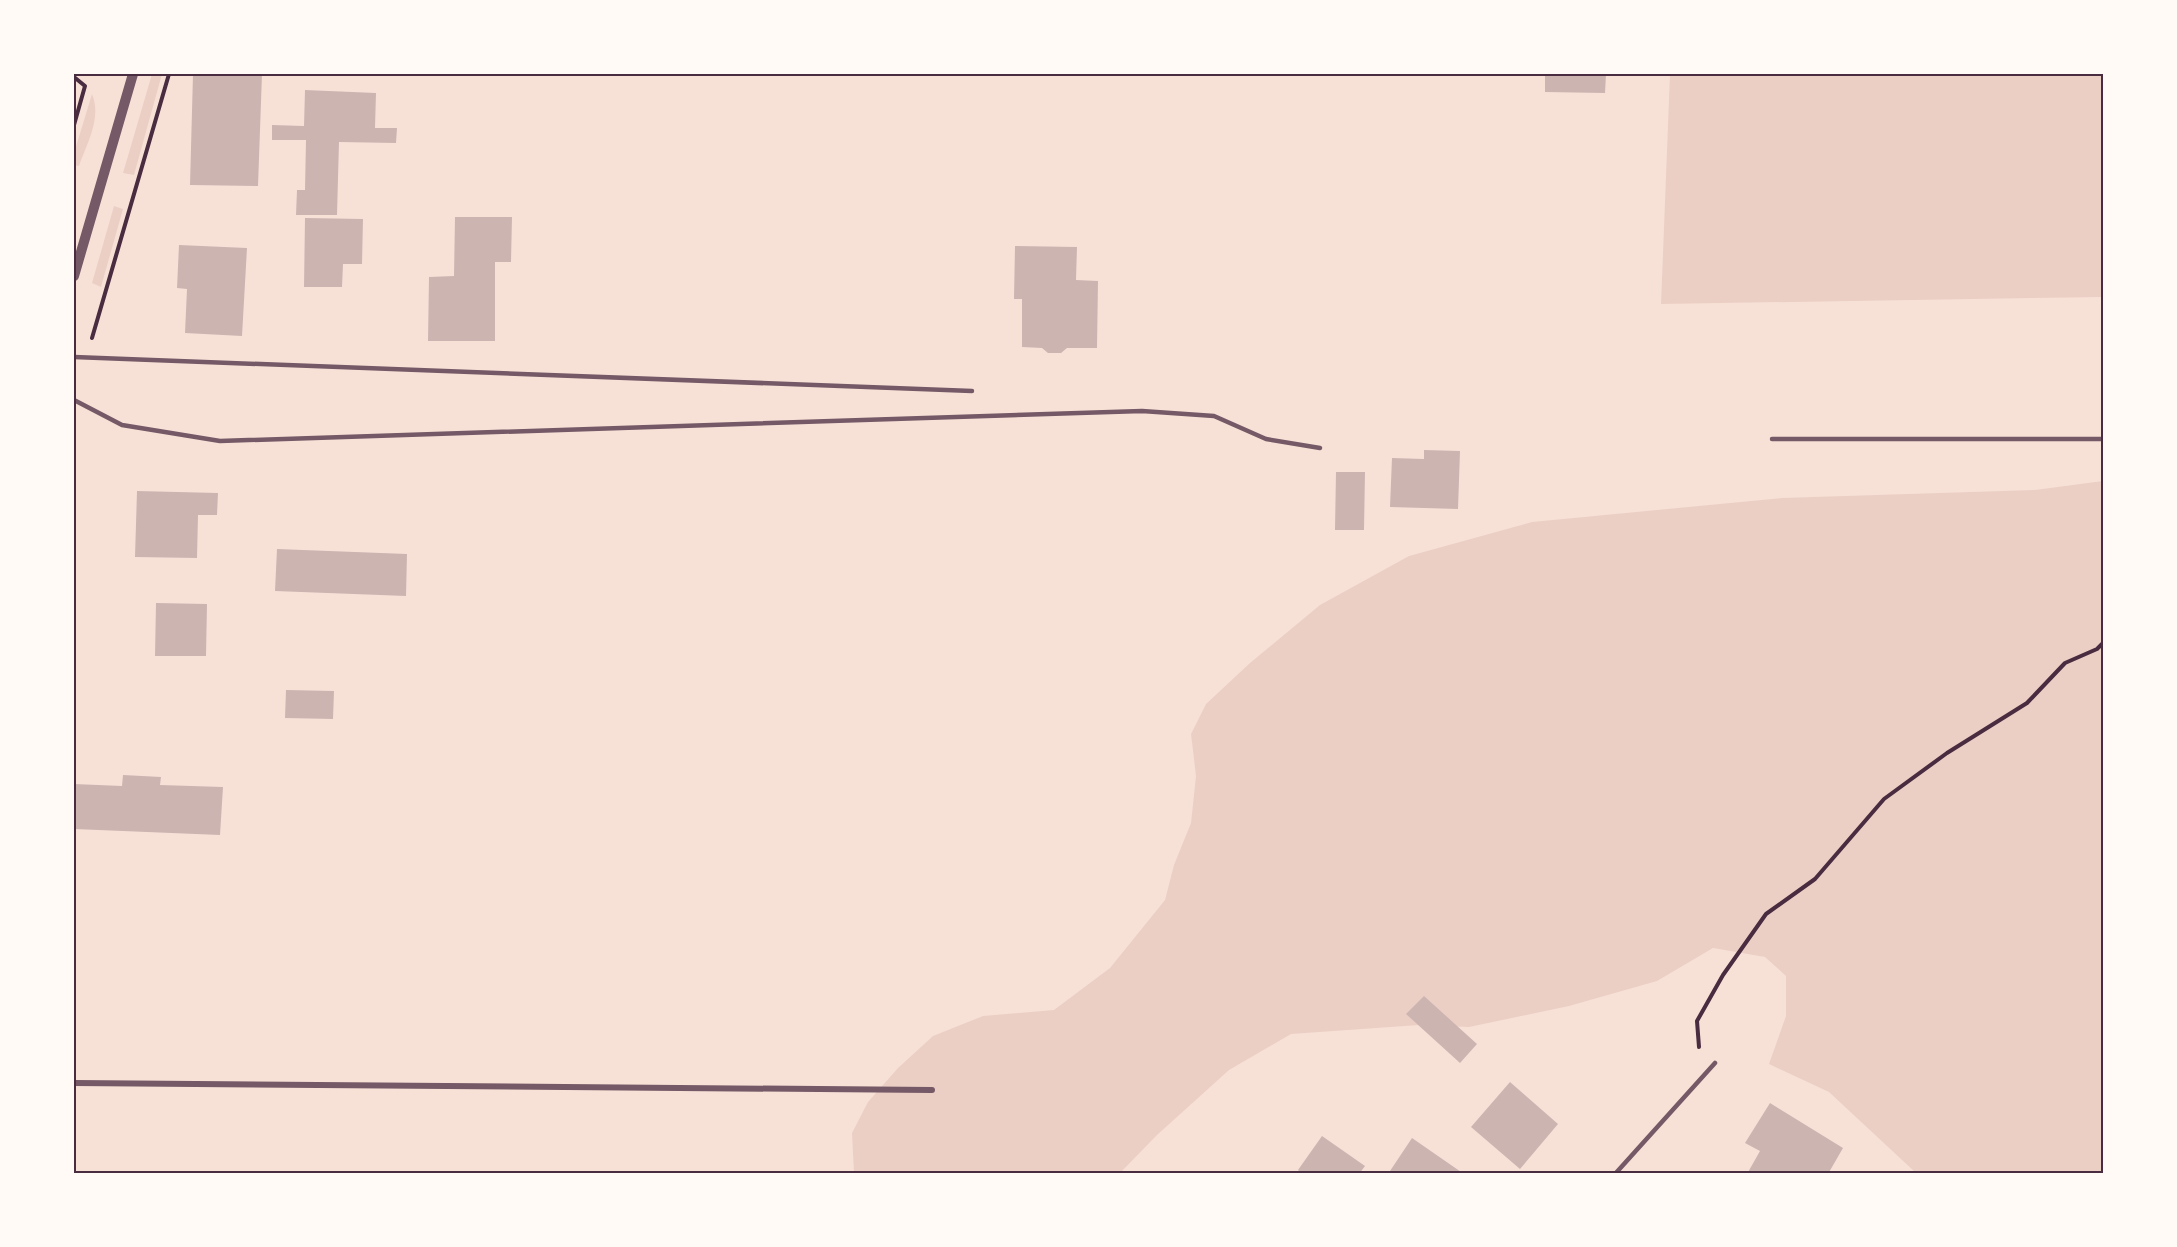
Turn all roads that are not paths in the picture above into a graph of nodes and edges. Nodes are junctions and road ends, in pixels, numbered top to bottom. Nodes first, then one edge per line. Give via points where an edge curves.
1 (130, 75) edge
2 (74, 276) edge
3 (74, 357) edge
4 (972, 391) dead end
5 (74, 400) edge
6 (2103, 438) edge
7 (1772, 439) dead end
8 (1320, 448) dead end
9 (1715, 1063) dead end
10 (74, 1083) edge
11 (932, 1090) dead end
12 (1615, 1173) edge

1 - 2 street
3 - 4 lane
5 - 8 lane via 122,425 220,441 1142,411 1214,416 1266,439
6 - 7 lane
9 - 12 lane
10 - 11 street

